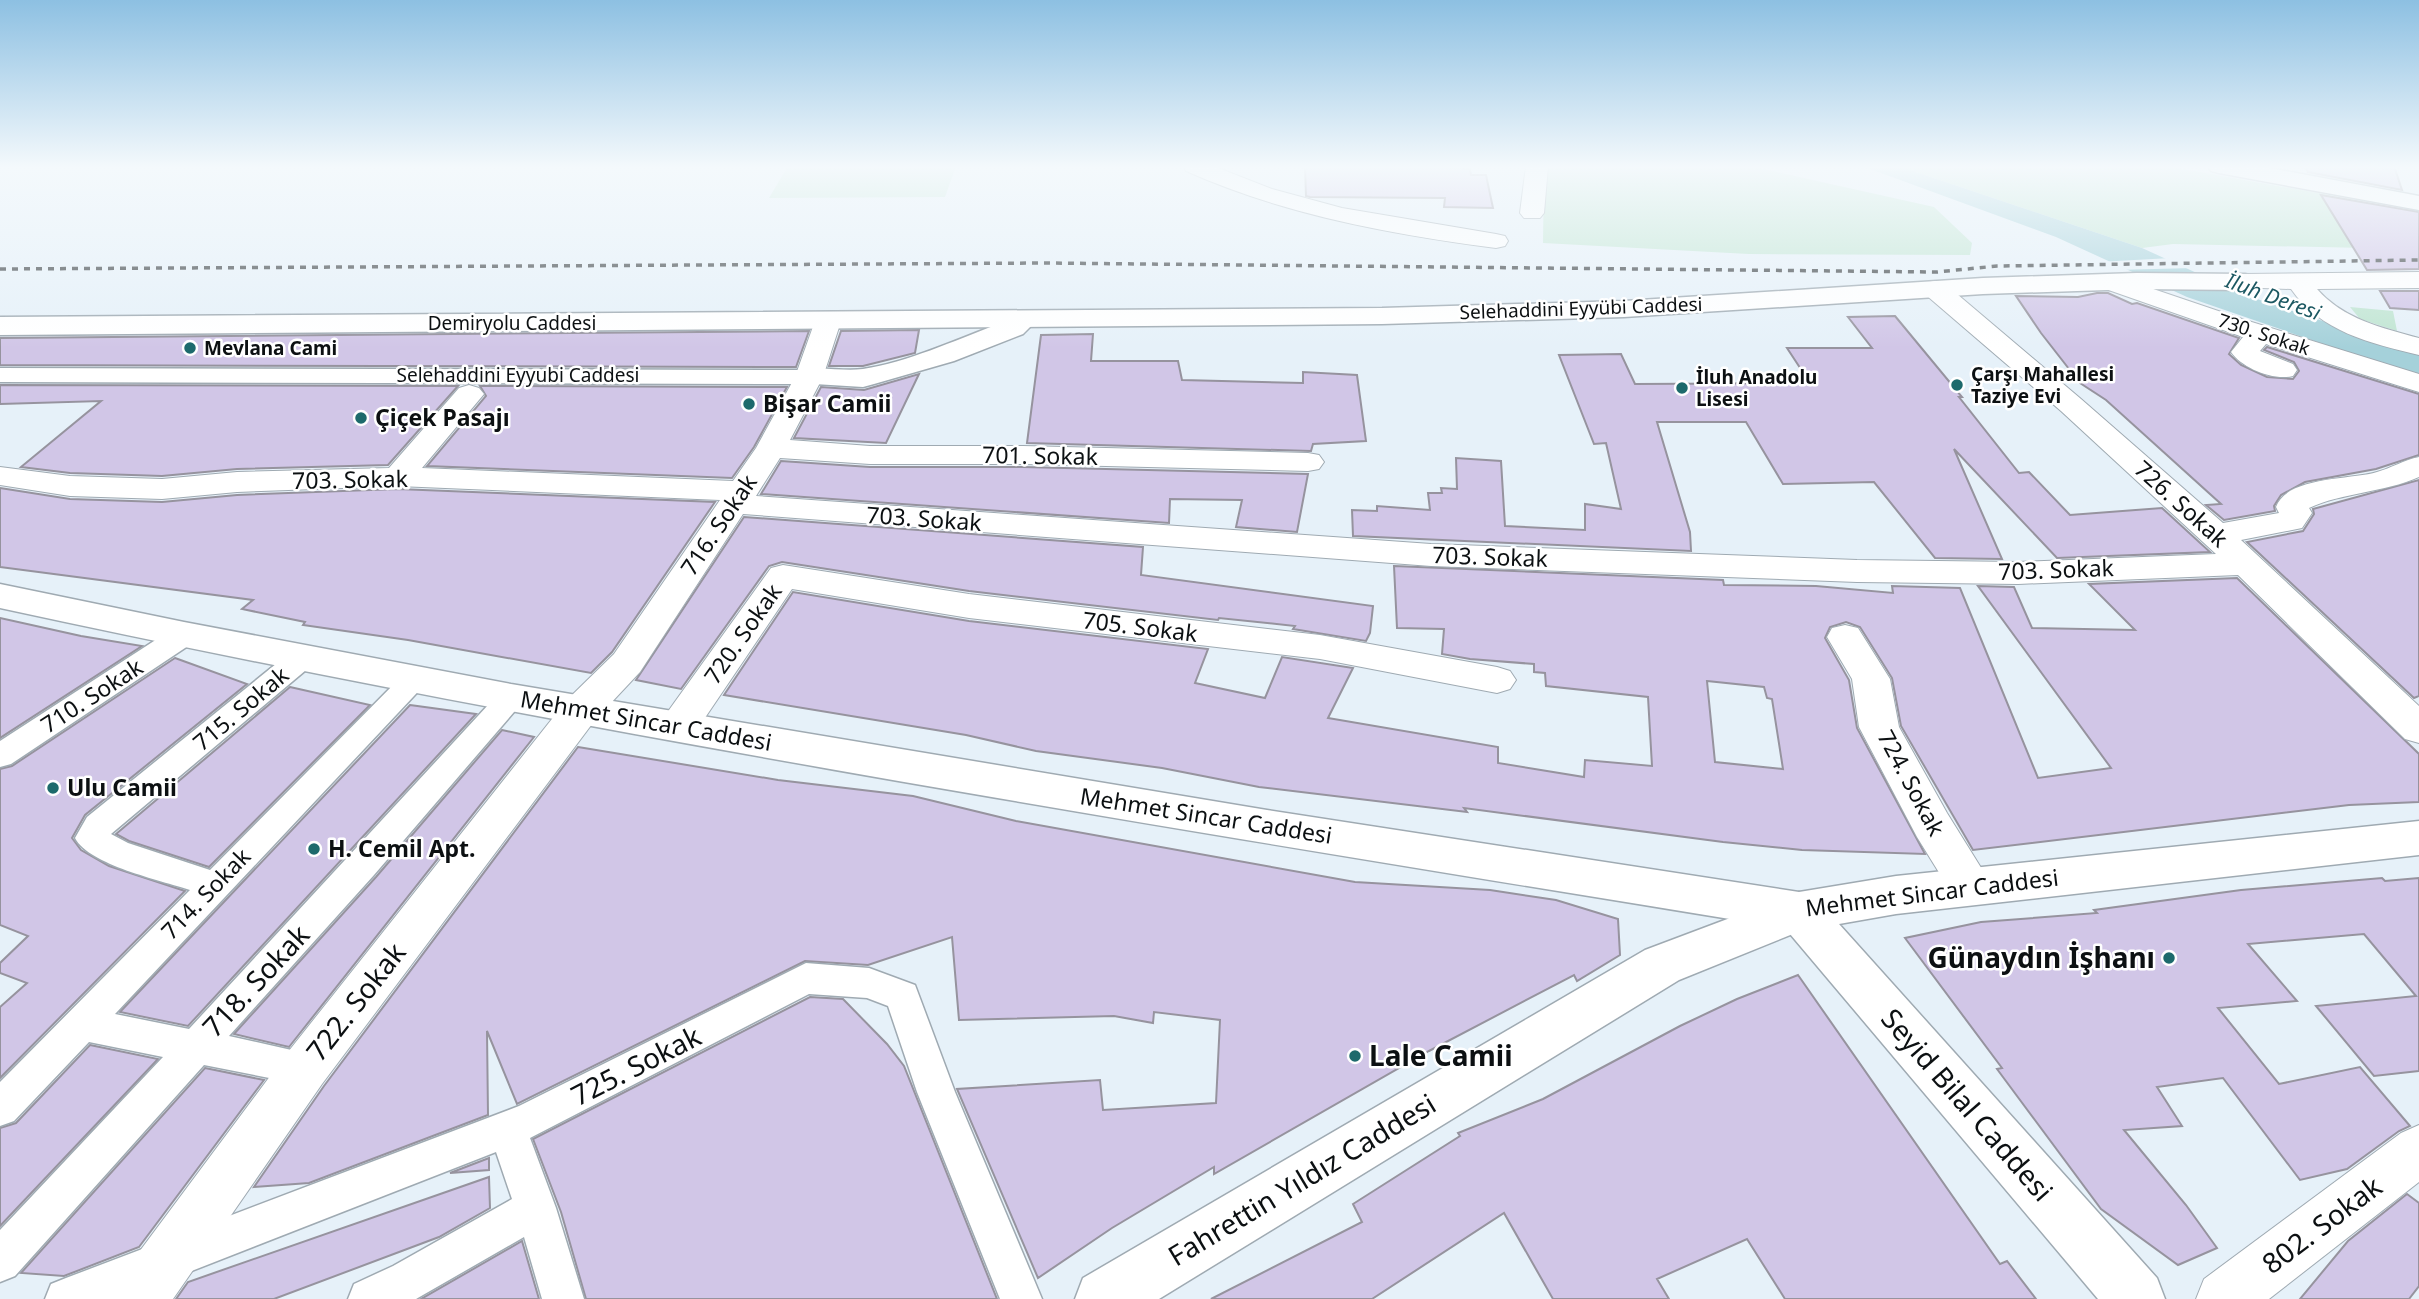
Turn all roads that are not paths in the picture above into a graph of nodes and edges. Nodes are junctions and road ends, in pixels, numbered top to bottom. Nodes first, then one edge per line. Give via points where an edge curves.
1 (1406, 227) edge
2 (1496, 241) dead end
3 (2419, 280) edge
4 (2109, 282) junction
5 (2245, 282) joint
6 (2299, 282) junction
7 (1935, 289) junction
8 (1024, 319) junction
9 (828, 321) junction
10 (0, 326) edge
11 (2260, 334) junction
12 (2419, 347) edge
13 (2283, 370) dead end
14 (0, 375) edge
15 (809, 377) junction
16 (2419, 383) edge
17 (469, 394) dead end
18 (771, 448) junction
19 (1308, 462) dead end
20 (2419, 466) edge
21 (0, 475) edge
22 (398, 477) junction
23 (738, 497) junction
24 (2216, 536) junction
25 (2247, 564) junction
26 (783, 576) joint
27 (0, 596) edge
28 (184, 635) junction
29 (1845, 636) dead end
30 (302, 658) junction
31 (415, 680) junction
32 (1497, 680) dead end
33 (511, 698) junction
34 (581, 710) junction
35 (678, 727) junction
36 (2419, 729) edge
37 (0, 756) edge
38 (2419, 838) edge
39 (214, 885) junction
40 (1971, 887) junction
41 (1799, 911) junction
42 (82, 1024) junction
43 (197, 1046) junction
44 (305, 1068) junction
45 (0, 1108) edge
46 (507, 1129) junction
47 (2419, 1150) edge
48 (536, 1208) junction
49 (0, 1261) edge
50 (167, 1262) junction
51 (66, 1299) edge
52 (139, 1299) edge
53 (369, 1299) edge
54 (563, 1299) edge
55 (1021, 1299) edge
56 (1104, 1299) edge
57 (2136, 1299) edge
58 (2224, 1299) edge

1 - 2 street
3 - 6 street
4 - 5 main road, Selehaddini Eyyübi Caddesi
4 - 7 main road, Selehaddini Eyyübi Caddesi
4 - 11 street, 730. Sokak
5 - 6 street
6 - 12 street via 2309,299 2333,318
7 - 8 main road, Selehaddini Eyyübi Caddesi via 1624,309
7 - 24 street, 726. Sokak
8 - 9 main road, Demiryolu Caddesi
8 - 15 main road, Selehaddini Eyyubi Caddesi via 1013,328 944,355 863,378
9 - 10 main road, Demiryolu Caddesi
9 - 15 street, 716. Sokak
11 - 13 street via 2245,352
11 - 16 street, 730. Sokak
14 - 15 street, Selehaddini Eyyubi Caddesi
15 - 18 street, 716. Sokak
17 - 22 street
18 - 19 street, 701. Sokak via 870,455
18 - 23 street, 716. Sokak
20 - 24 street via 2383,481 2325,489 2293,503 2296,513 2290,521
21 - 22 street, 703. Sokak via 69,486 162,489
22 - 23 street, 703. Sokak
23 - 25 street, 703. Sokak via 1431,555 2018,573
23 - 34 street, 716. Sokak via 627,663
24 - 25 street, 726. Sokak
25 - 36 street, 726. Sokak
26 - 32 street, 705. Sokak via 970,606 1320,647
26 - 35 street, 720. Sokak
27 - 28 main road, Mehmet Sincar Caddesi
28 - 30 main road, Mehmet Sincar Caddesi
28 - 37 street, 710. Sokak
29 - 40 street, 724. Sokak via 1871,680 1879,727
30 - 31 main road, Mehmet Sincar Caddesi
30 - 39 street, 715. Sokak via 98,826 91,838 116,852
31 - 33 main road, Mehmet Sincar Caddesi
31 - 39 street, 714. Sokak
33 - 34 main road, Mehmet Sincar Caddesi
33 - 43 street, 718. Sokak
34 - 35 main road, Mehmet Sincar Caddesi
34 - 44 street, 722. Sokak
35 - 41 main road, Mehmet Sincar Caddesi
38 - 40 main road, Mehmet Sincar Caddesi
39 - 42 street, 714. Sokak
40 - 41 main road, Mehmet Sincar Caddesi
41 - 56 main road, Fahrettin Yıldız Caddesi via 1662,965
41 - 57 main road, Seyid Bilal Caddesi
42 - 43 street
42 - 45 street, 714. Sokak
43 - 44 street
43 - 49 street, 718. Sokak
44 - 50 street, 722. Sokak
46 - 48 street
46 - 50 street, 725. Sokak
46 - 55 street, 725. Sokak via 806,978 869,983 902,996
47 - 58 street, 802. Sokak
48 - 53 street
48 - 54 street
50 - 51 street, 725. Sokak
50 - 52 street, 722. Sokak

